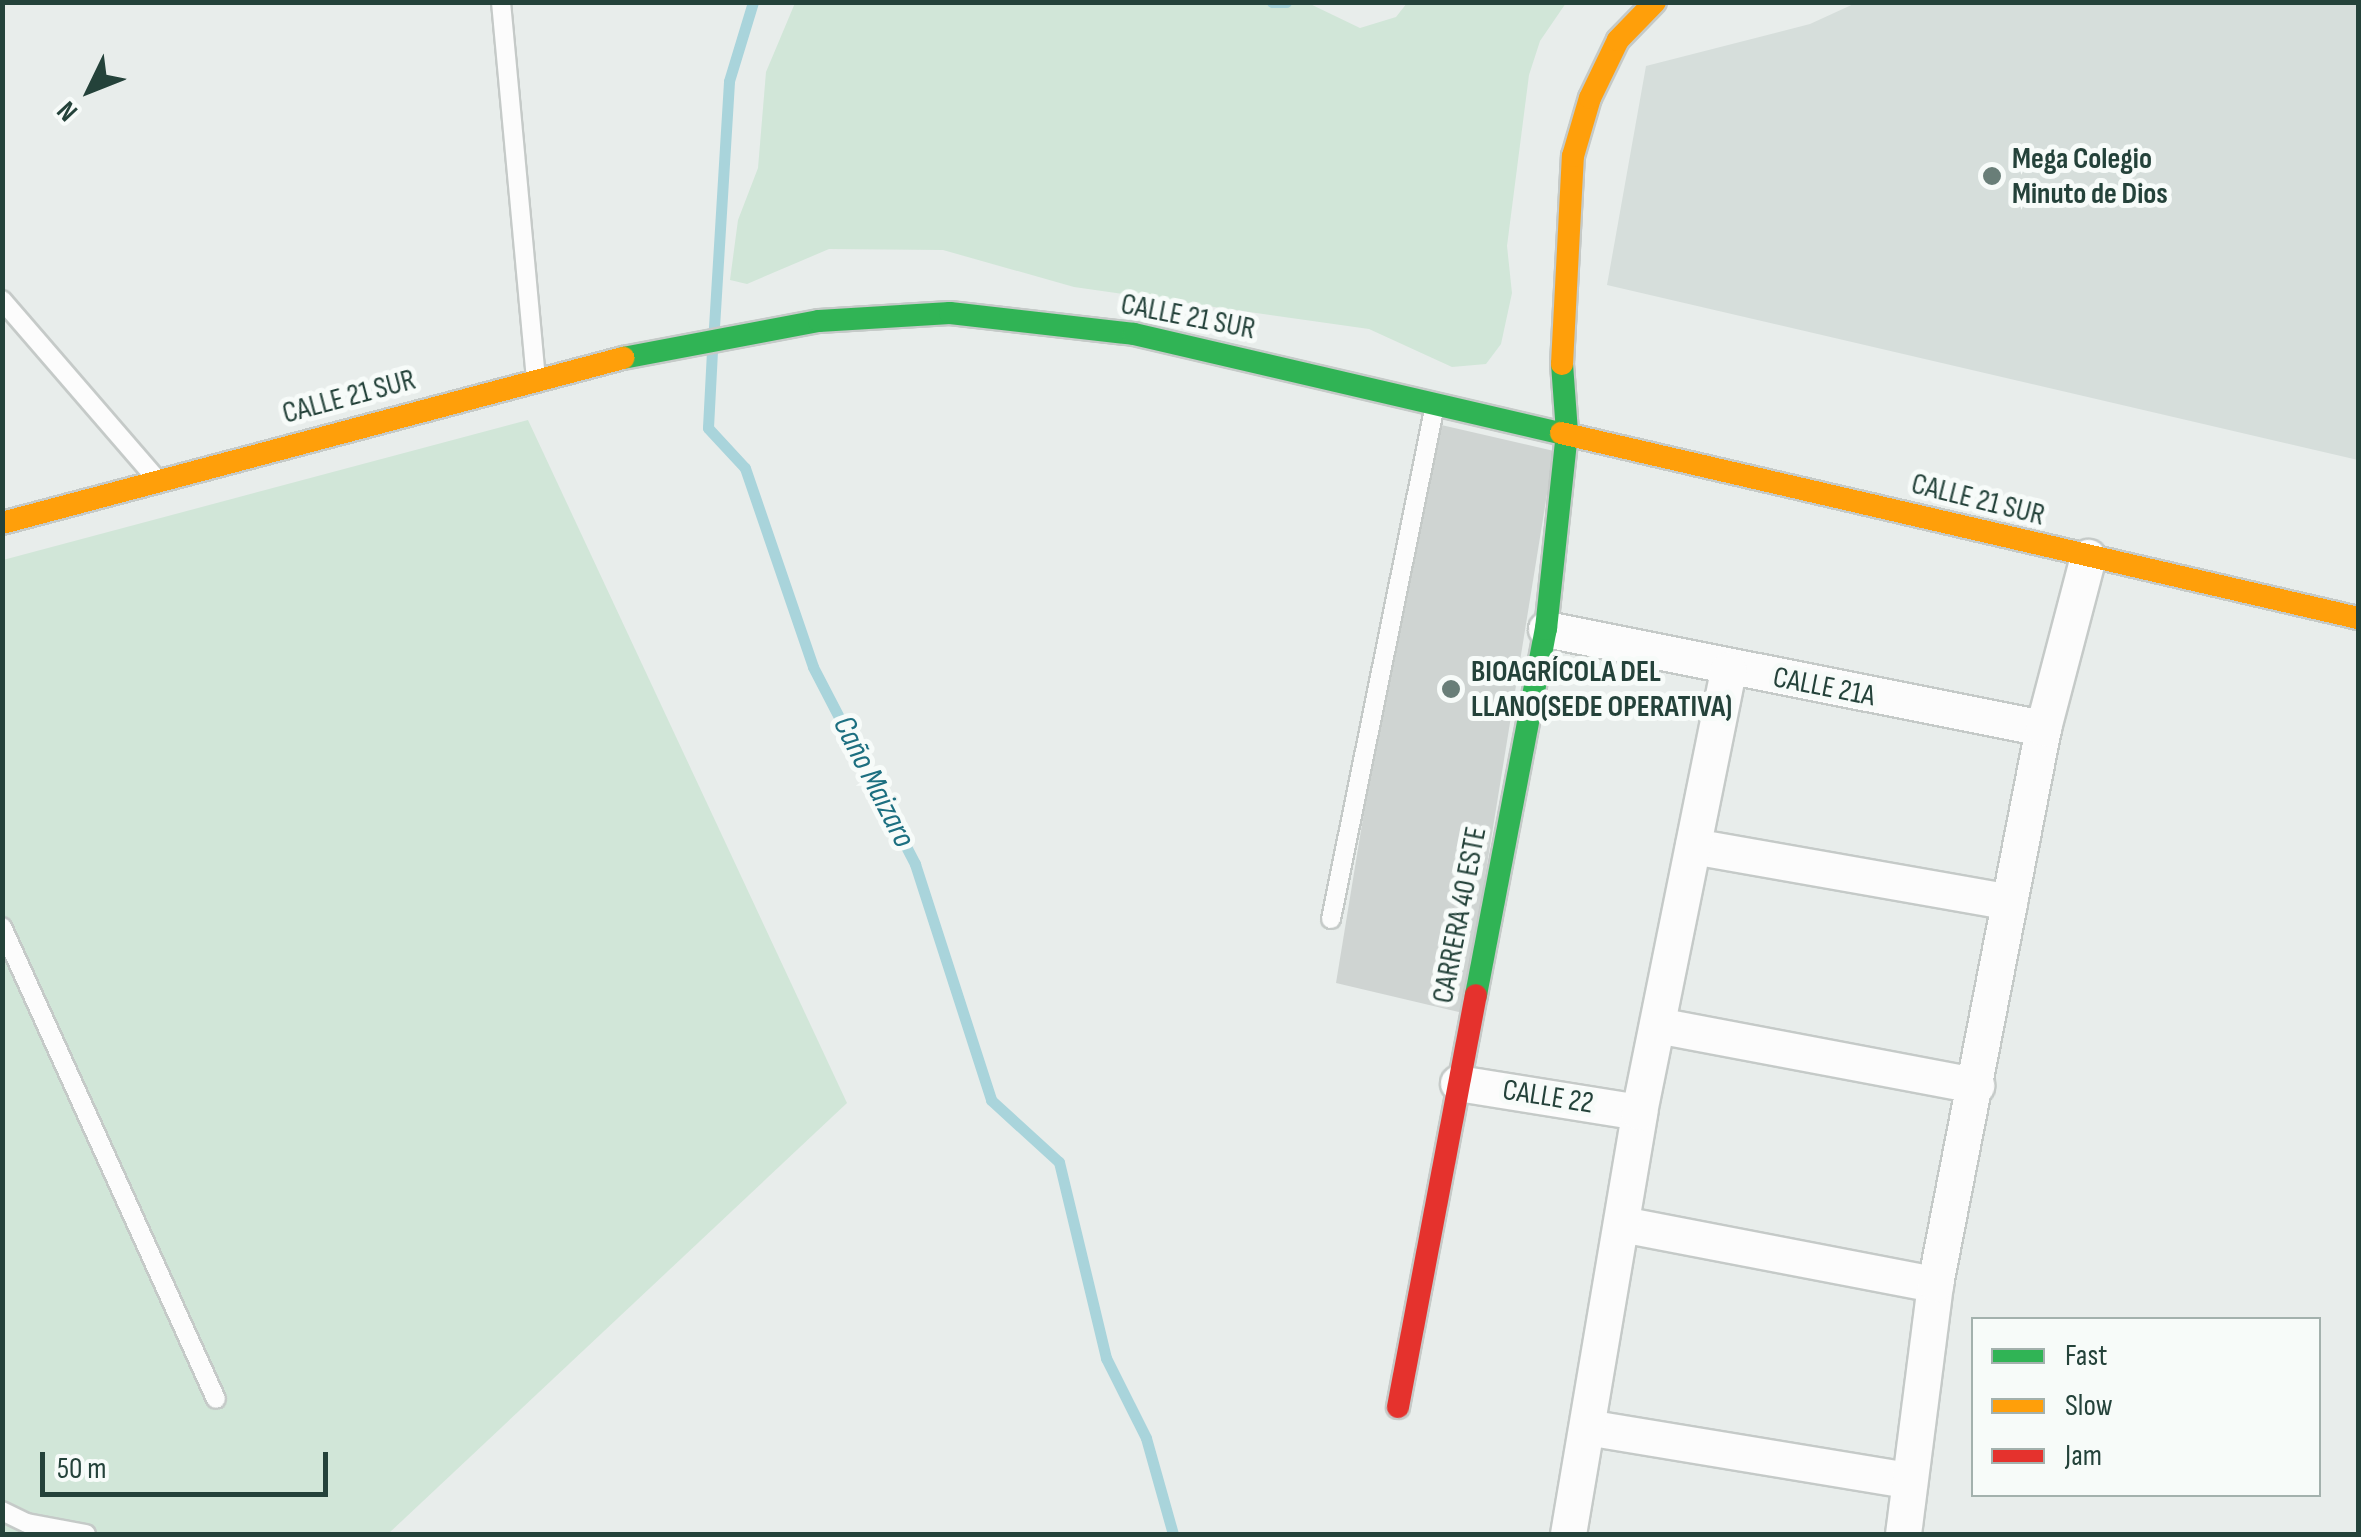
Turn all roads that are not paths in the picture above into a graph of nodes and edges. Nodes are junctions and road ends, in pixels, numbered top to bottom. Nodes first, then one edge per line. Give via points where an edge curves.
1 (500, 2) edge
2 (1656, 2) edge
3 (2, 300) edge
4 (536, 378) junction
5 (1436, 402) junction
6 (1567, 432) junction
7 (158, 480) junction
8 (2, 523) edge
9 (2088, 557) junction
10 (2358, 618) edge
11 (1546, 629) junction
12 (1728, 669) junction
13 (2043, 728) junction
14 (1693, 846) junction
15 (2009, 902) junction
16 (1331, 919) dead end
17 (2, 928) edge
18 (1657, 1024) junction
19 (1458, 1083) junction
20 (1976, 1086) junction
21 (1638, 1112) junction
22 (1622, 1224) junction
23 (1935, 1284) junction
24 (216, 1399) dead end
25 (1398, 1407) dead end
26 (1587, 1427) junction
27 (1906, 1480) junction
28 (2, 1511) edge
29 (86, 1534) edge
30 (1568, 1534) edge
31 (1904, 1534) edge

1 - 4 lane
2 - 6 street, CARRERA 40 ESTE via 1618,40 1572,156 1559,327
3 - 7 lane
4 - 5 street, CALLE 21 SUR via 819,320 950,313 1134,334
4 - 7 street, CALLE 21 SUR
5 - 6 street, CALLE 21 SUR
5 - 16 lane
6 - 9 street, CALLE 21 SUR
6 - 11 street, CARRERA 40 ESTE
7 - 8 street, CALLE 21 SUR
9 - 10 street, CALLE 21 SUR
9 - 13 street
11 - 12 street, CALLE 21A
11 - 19 street, CARRERA 40 ESTE
12 - 13 street, CALLE 21A
12 - 14 street
13 - 15 street
14 - 15 street
14 - 18 street
15 - 20 street
17 - 24 lane
18 - 20 street
18 - 21 street
19 - 21 street, CALLE 22
19 - 25 street, CARRERA 40 ESTE
20 - 23 street
21 - 22 street
22 - 23 street
22 - 26 street
23 - 27 street
26 - 27 street
26 - 30 street
27 - 31 street
28 - 29 lane

